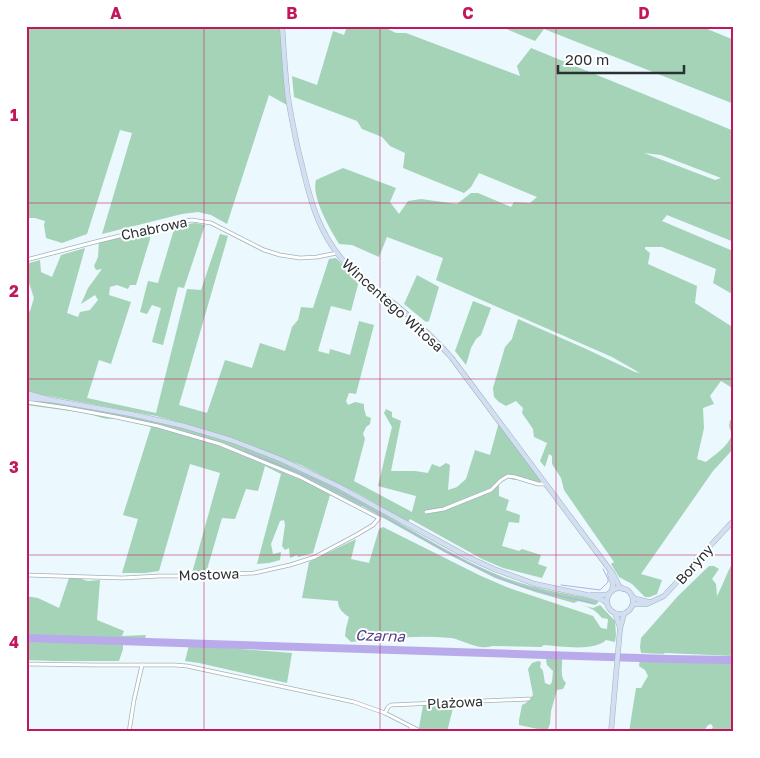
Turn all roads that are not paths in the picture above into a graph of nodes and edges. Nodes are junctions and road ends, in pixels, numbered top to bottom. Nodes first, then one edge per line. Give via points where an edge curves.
1 (282, 26) edge
2 (337, 253) junction
3 (26, 260) edge
4 (26, 393) edge
5 (26, 398) edge
6 (51, 400) junction
7 (26, 402) edge
8 (545, 484) junction
9 (426, 512) dead end
10 (734, 520) edge
11 (609, 570) junction
12 (26, 575) edge
13 (624, 589) junction
14 (611, 593) junction
15 (587, 595) junction
16 (633, 597) junction
17 (649, 602) junction
18 (607, 603) junction
19 (632, 606) junction
20 (615, 614) junction
21 (624, 614) junction
22 (620, 630) junction
23 (26, 664) edge
24 (142, 665) junction
25 (528, 699) dead end
26 (385, 713) junction
27 (412, 727) junction
28 (129, 732) edge
29 (410, 732) edge
30 (422, 732) edge
31 (611, 732) edge

1 - 2 main road, Wincentego Witosa via 288,96 306,183 320,226
2 - 3 street, Chabrowa via 300,258 280,255 211,223 192,220 98,240
2 - 8 main road, Wincentego Witosa via 366,283 396,305 443,348
4 - 6 main road
5 - 6 main road
6 - 15 main road via 149,417 254,449 338,486 494,570 534,584
7 - 12 street, Mostowa via 116,417 220,444 294,474 378,518 373,525 315,557 254,573 122,578
8 - 9 street via 508,476 491,490 444,509
8 - 11 main road, Wincentego Witosa
10 - 17 main road, Boryny via 664,596
11 - 13 main road, Wincentego Witosa
11 - 14 main road, Wincentego Witosa via 613,584
13 - 14 main road
13 - 16 main road
14 - 15 main road
14 - 18 main road
15 - 18 main road
16 - 17 main road
16 - 19 main road
17 - 19 main road, Boryny
18 - 20 main road
19 - 21 main road
20 - 21 main road
20 - 22 main road
21 - 22 main road
22 - 31 main road
23 - 24 street
24 - 26 street via 198,668 354,702
24 - 28 street
25 - 26 street, Plażowa via 391,705
26 - 27 street
27 - 29 street
27 - 30 street

